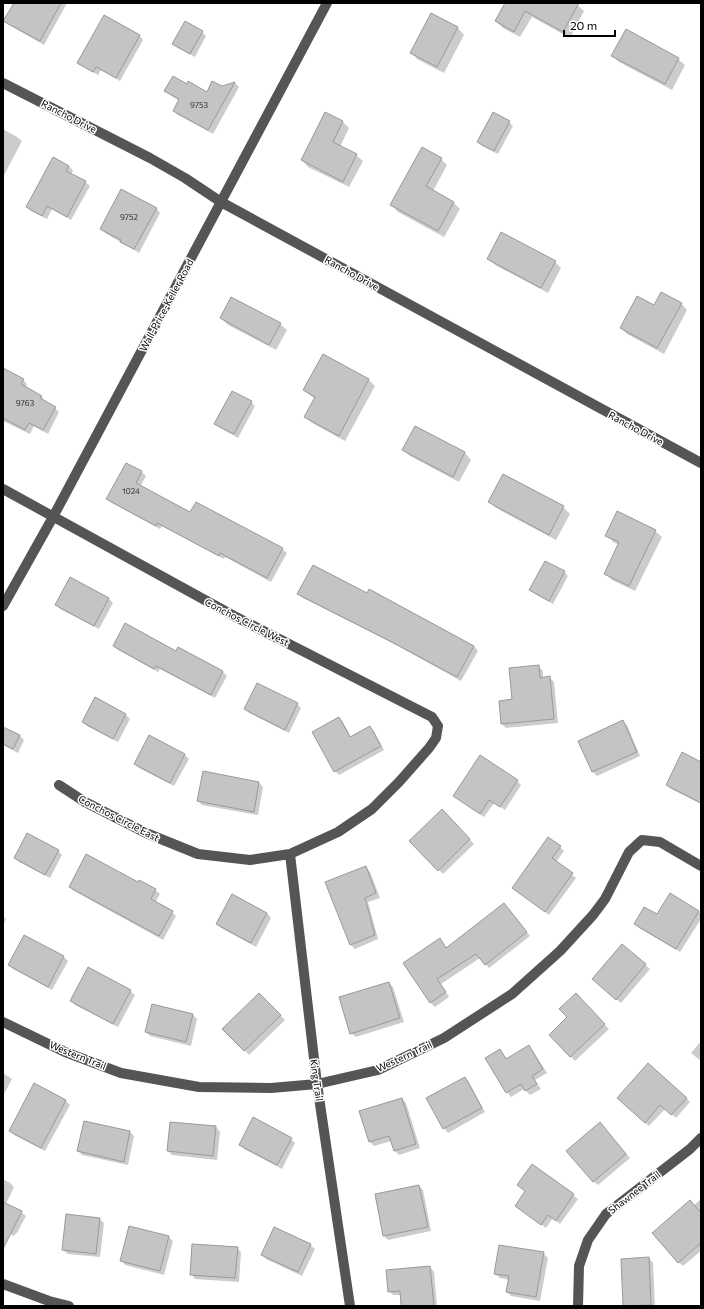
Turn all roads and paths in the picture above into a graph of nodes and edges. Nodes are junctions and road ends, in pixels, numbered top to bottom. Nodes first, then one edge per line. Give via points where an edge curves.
1 (327, 3) edge
2 (3, 83) edge
3 (221, 202) junction
4 (701, 463) edge
5 (3, 489) edge
6 (53, 517) junction
7 (3, 606) edge
8 (438, 726) joint
9 (59, 784) dead end
10 (290, 854) junction
11 (701, 866) edge
12 (3, 1022) edge
13 (317, 1084) junction
14 (701, 1138) edge
15 (3, 1284) edge
16 (69, 1306) edge
17 (350, 1306) edge
18 (578, 1306) edge

1 - 3 street, Wall-Price-Keller Road
2 - 3 street, Rancho Drive via 150,158
3 - 4 street, Rancho Drive
3 - 6 street, Wall-Price-Keller Road
5 - 6 street, Conchos Circle West
6 - 7 street, Wall-Price-Keller Road
6 - 8 street, Conchos Circle West via 234,616 427,714
8 - 10 street, Conchos Circle East via 436,738 429,748 372,809 338,832
9 - 10 street, Conchos Circle East via 85,802 146,833 198,854 250,860
10 - 13 street, King Trail
11 - 13 street, Western Trail via 660,842 642,840 629,852 605,899 593,915 560,951 512,994 444,1038 378,1070
12 - 13 street, Western Trail via 65,1052 121,1073 151,1079 199,1087 271,1088
13 - 17 street, King Trail
14 - 18 street, Shawnee Trail via 606,1214 588,1240 580,1266
15 - 16 street

